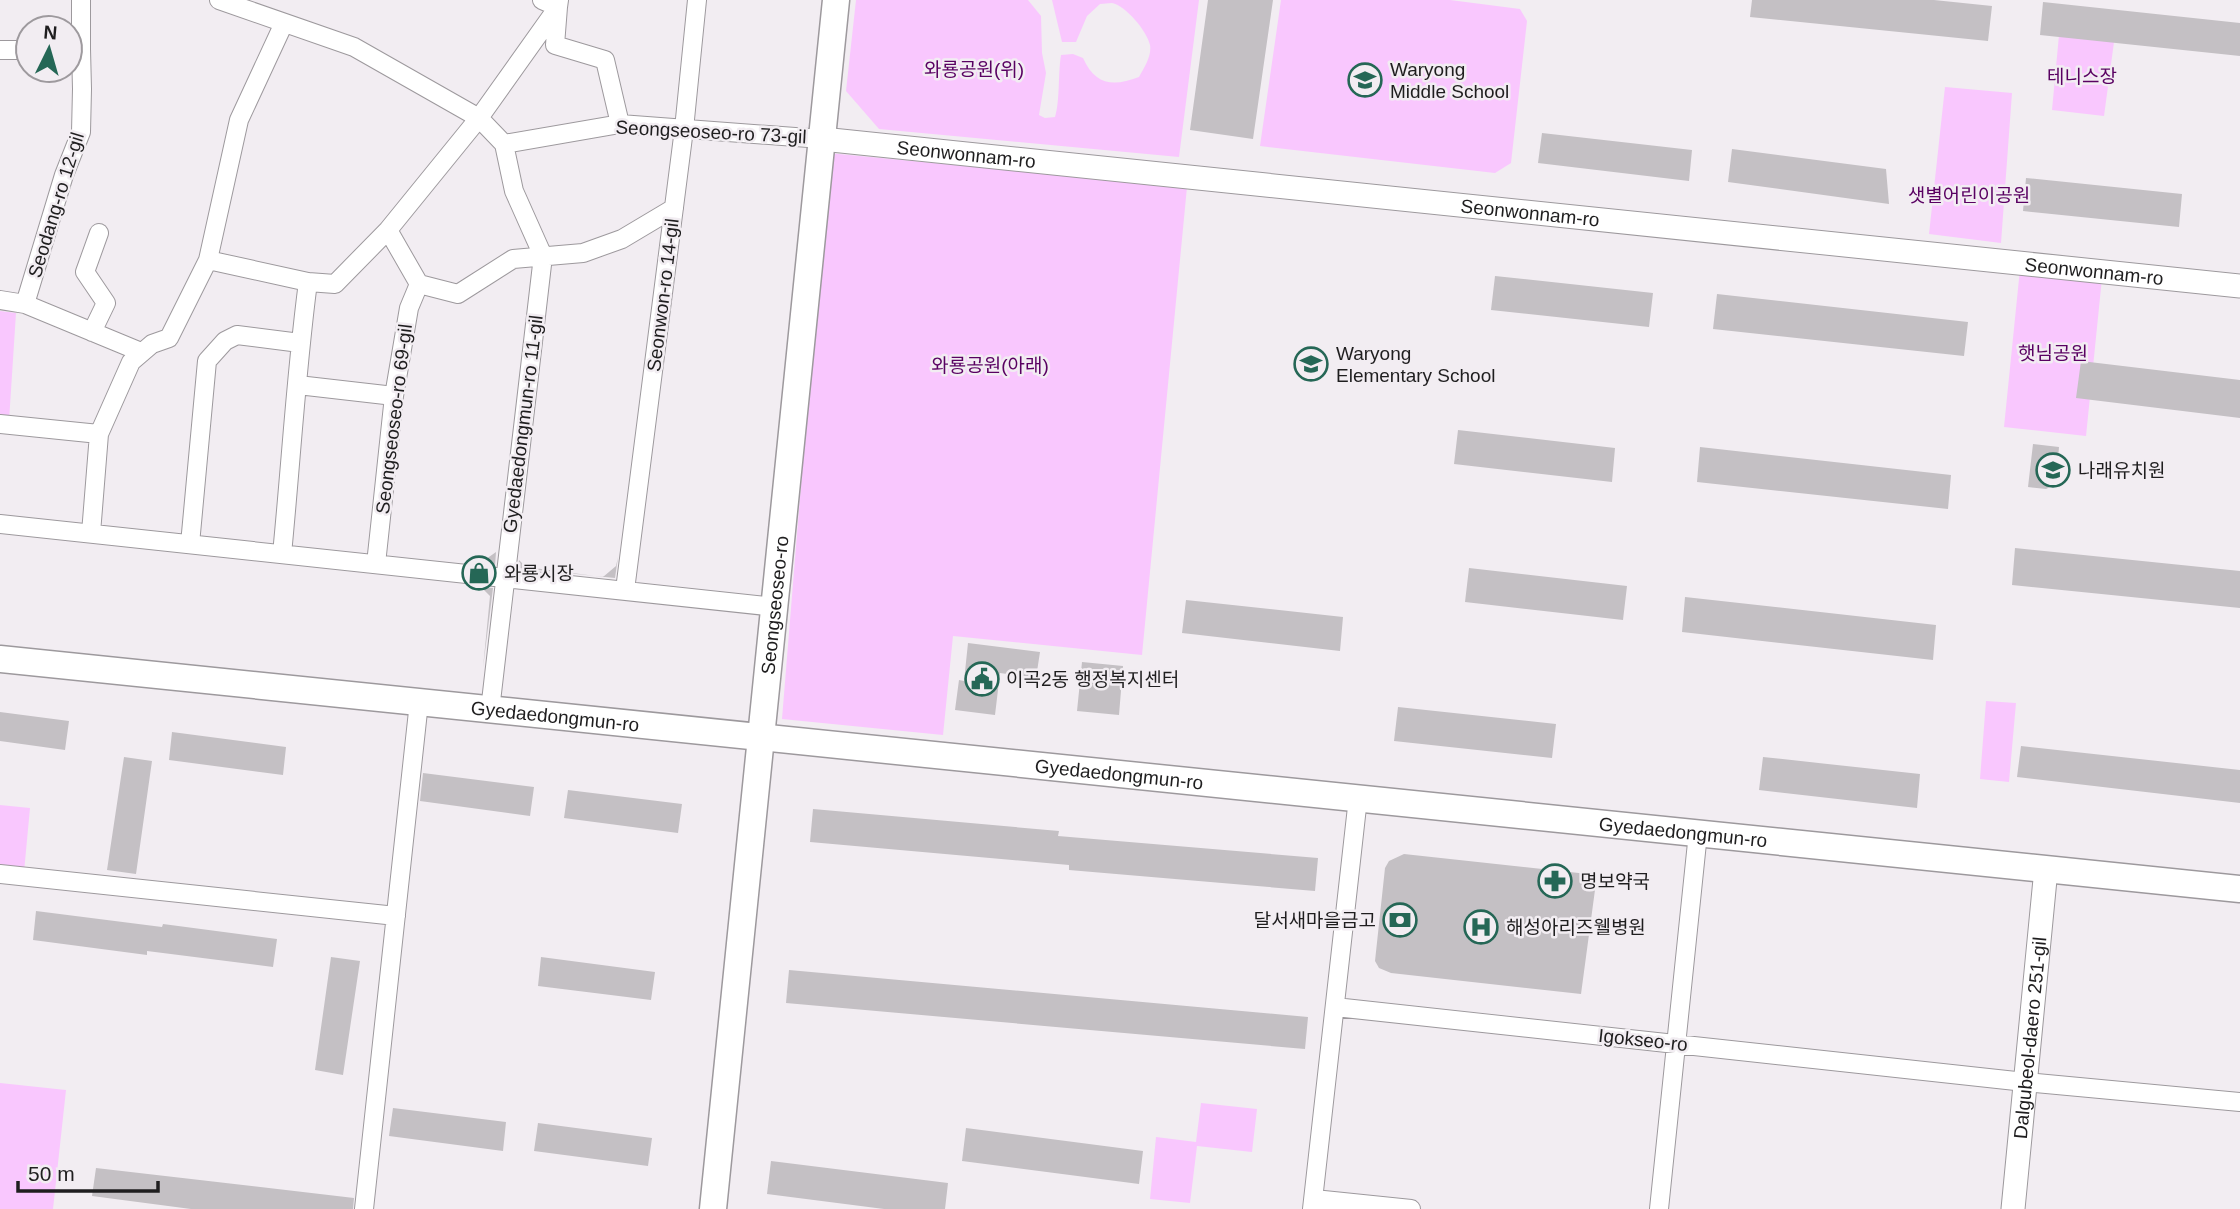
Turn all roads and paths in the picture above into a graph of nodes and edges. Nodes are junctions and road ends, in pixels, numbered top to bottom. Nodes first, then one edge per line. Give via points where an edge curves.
1 (219, 0) edge
2 (697, 0) edge
3 (836, 0) edge
4 (553, 2) edge
5 (284, 23) junction
6 (81, 84) edge
7 (479, 118) junction
8 (620, 124) junction
9 (684, 128) junction
10 (822, 139) junction
11 (504, 144) junction
12 (674, 208) junction
13 (388, 230) junction
14 (99, 233) dead end
15 (543, 256) junction
16 (208, 260) junction
17 (309, 282) junction
18 (419, 284) junction
19 (2240, 286) edge
20 (0, 300) edge
21 (25, 303) junction
22 (92, 332) junction
23 (300, 343) junction
24 (141, 352) junction
25 (298, 385) junction
26 (394, 396) junction
27 (0, 424) edge
28 (99, 434) junction
29 (0, 524) edge
30 (91, 533) junction
31 (190, 544) junction
32 (282, 554) junction
33 (376, 565) junction
34 (506, 578) junction
35 (625, 590) junction
36 (775, 607) junction
37 (0, 659) edge
38 (419, 702) junction
39 (490, 710) junction
40 (761, 736) junction
41 (1358, 798) junction
42 (1698, 833) junction
43 (2046, 869) junction
44 (0, 874) edge
45 (2240, 889) edge
46 (396, 916) junction
47 (1335, 1007) junction
48 (1676, 1044) junction
49 (2025, 1082) junction
50 (2240, 1102) edge
51 (1313, 1204) edge
52 (364, 1209) edge
53 (713, 1209) edge
54 (1412, 1209) edge
55 (1659, 1209) edge
56 (2013, 1209) edge

1 - 5 street
2 - 9 street, Seonwon-ro 14-gil
3 - 10 main road, Seongseoseo-ro
4 - 7 street
4 - 8 street via 555,46 605,60
5 - 7 street via 354,47
5 - 16 street via 239,120
6 - 21 street, Seodang-ro 12-gil via 81,132
7 - 11 street
7 - 13 street
8 - 9 street, Seongseoseo-ro 73-gil
8 - 11 street, Seongseoseo-ro 73-gil
9 - 10 street, Seongseoseo-ro 73-gil
9 - 12 street, Seonwon-ro 14-gil
10 - 19 street, Seonwonnam-ro
10 - 36 main road, Seongseoseo-ro
11 - 15 street via 514,191
12 - 15 street via 622,239 583,253
12 - 35 street, Seonwon-ro 14-gil
13 - 17 street via 335,285
13 - 18 street
14 - 22 street via 85,272 106,303
15 - 18 street via 513,259 458,294
15 - 34 street, Gyedaedongmun-ro 11-gil
16 - 17 street
16 - 24 street via 169,338
17 - 23 street
18 - 26 street, Seongseoseo-ro 69-gil via 409,308
20 - 21 street, Seodang-ro 12-gil
21 - 22 street
22 - 24 street
23 - 25 street
23 - 31 street via 237,335 207,361
24 - 28 street via 131,362
25 - 26 street
25 - 32 street
26 - 33 street, Seongseoseo-ro 69-gil
27 - 28 street
28 - 30 street
29 - 30 street
30 - 31 street
31 - 32 street
32 - 33 street
33 - 34 street
34 - 35 street
34 - 39 street, Gyedaedongmun-ro 11-gil
35 - 36 street
36 - 40 main road, Seongseoseo-ro
37 - 38 main road, Gyedaedongmun-ro
38 - 39 main road, Gyedaedongmun-ro
38 - 46 street
39 - 40 main road, Gyedaedongmun-ro
40 - 41 main road, Gyedaedongmun-ro
40 - 53 main road, Seongseoseo-ro
41 - 42 main road, Gyedaedongmun-ro
41 - 47 street
42 - 43 main road, Gyedaedongmun-ro
42 - 48 street
43 - 45 main road, Gyedaedongmun-ro
43 - 49 street, Dalgubeol-daero 251-gil
44 - 46 street
46 - 52 street
47 - 48 street, Igokseo-ro
47 - 51 street
48 - 49 street, Igokseo-ro
48 - 55 street
49 - 50 street, Igokseo-ro
49 - 56 street, Dalgubeol-daero 251-gil
51 - 54 street

